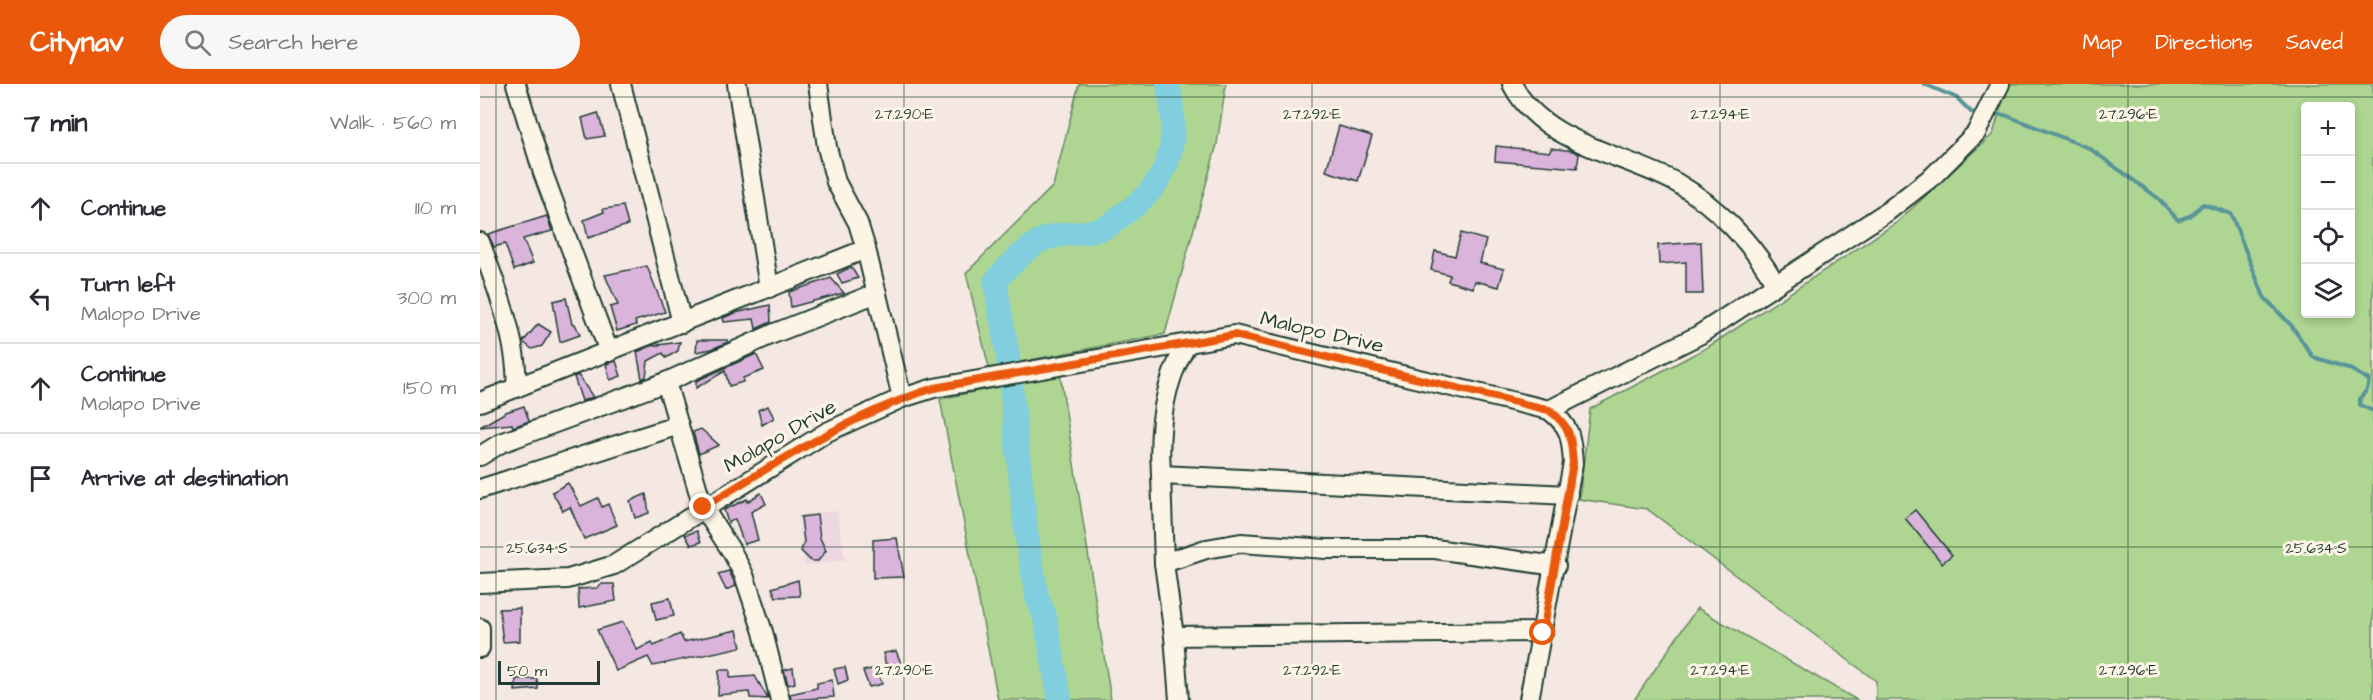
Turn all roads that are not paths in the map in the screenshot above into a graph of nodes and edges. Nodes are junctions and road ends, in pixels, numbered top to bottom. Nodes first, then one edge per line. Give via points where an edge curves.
1 (516, 84) edge
2 (621, 84) edge
3 (738, 84) edge
4 (818, 84) edge
5 (1512, 84) edge
6 (2000, 84) edge
7 (480, 242) edge
8 (867, 249) junction
9 (1775, 283) junction
10 (769, 288) junction
11 (878, 293) junction
12 (682, 323) junction
13 (1186, 344) junction
14 (609, 352) junction
15 (976, 380) joint
16 (666, 382) junction
17 (516, 388) junction
18 (902, 398) junction
19 (480, 402) edge
20 (1549, 410) junction
21 (679, 425) junction
22 (480, 456) edge
23 (1161, 475) junction
24 (480, 489) edge
25 (1568, 495) junction
26 (703, 507) junction
27 (1164, 563) junction
28 (1556, 566) junction
29 (480, 583) edge
30 (480, 628) edge
31 (1543, 633) junction
32 (1174, 636) junction
33 (480, 642) edge
34 (480, 648) edge
35 (780, 700) edge
36 (1179, 700) edge
37 (1529, 700) edge

1 - 14 street via 543,173
2 - 12 street
3 - 10 street
4 - 8 street via 836,182
5 - 9 street via 1529,110 1550,127 1678,184 1722,218 1758,254
6 - 9 street via 1976,133 1933,176 1888,211
7 - 17 street via 514,350
8 - 10 street
8 - 11 street
9 - 20 street via 1699,335
10 - 12 street
11 - 16 street
11 - 18 street
12 - 14 street
13 - 15 street, Malopo Drive
13 - 20 street, Malopo Drive via 1234,335 1264,340
13 - 23 street via 1163,406
14 - 17 street
15 - 18 street, Molapo Drive
16 - 21 street
16 - 22 street via 501,443
17 - 19 street
18 - 26 street, Molapo Drive via 827,432
20 - 25 street via 1565,422 1571,438 1573,463
21 - 24 street
21 - 26 street
23 - 25 street
23 - 27 street
25 - 28 street
26 - 29 street, Molapo Drive via 596,572 540,582
26 - 35 street via 744,575
27 - 28 street via 1241,543 1326,549 1435,549
27 - 32 street
28 - 31 street
30 - 33 street
31 - 32 street
31 - 37 street
32 - 36 street
33 - 34 street

